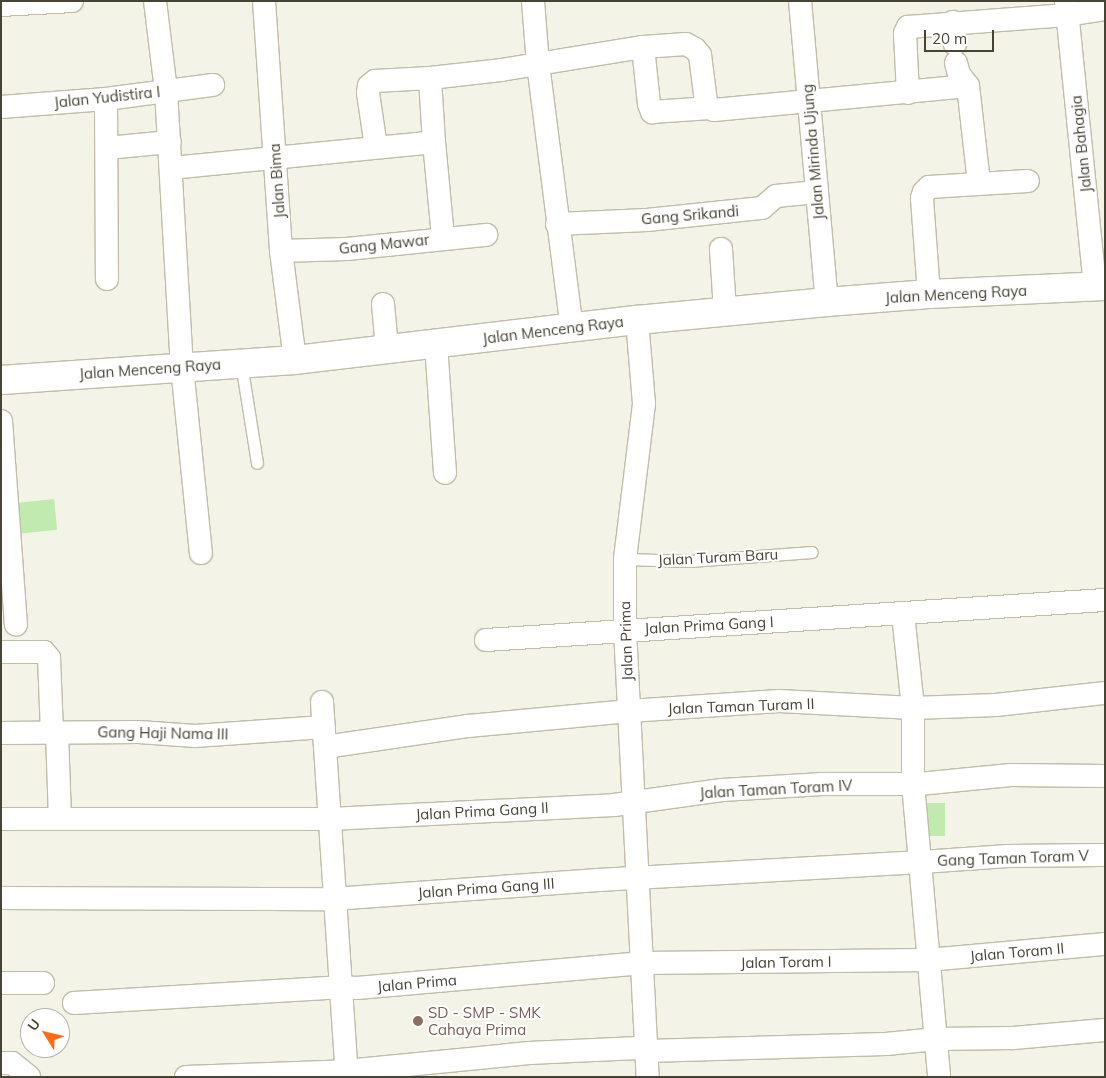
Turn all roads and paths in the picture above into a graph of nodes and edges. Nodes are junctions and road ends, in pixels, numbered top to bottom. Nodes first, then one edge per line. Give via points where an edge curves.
1 (72, 1) edge
2 (155, 1) edge
3 (264, 1) edge
4 (533, 1) edge
5 (800, 1) edge
6 (1, 5) edge
7 (1067, 8) edge
8 (1105, 9) edge
9 (955, 43) junction
10 (643, 47) junction
11 (538, 64) junction
12 (430, 78) junction
13 (213, 86) dead end
14 (968, 86) junction
15 (166, 92) junction
16 (908, 93) junction
17 (106, 99) junction
18 (809, 102) junction
19 (1, 107) edge
20 (710, 108) junction
21 (170, 142) junction
22 (434, 142) junction
23 (376, 147) junction
24 (107, 148) junction
25 (275, 157) junction
26 (171, 168) junction
27 (1028, 181) dead end
28 (979, 183) junction
29 (817, 192) junction
30 (557, 224) junction
31 (486, 235) dead end
32 (443, 238) junction
33 (721, 250) dead end
34 (281, 251) junction
35 (107, 279) dead end
36 (1100, 286) edge
37 (929, 294) junction
38 (826, 302) junction
39 (383, 304) dead end
40 (725, 311) junction
41 (637, 320) junction
42 (572, 329) junction
43 (436, 344) junction
44 (387, 349) junction
45 (295, 360) junction
46 (241, 362) junction
47 (182, 367) junction
48 (1, 380) edge
49 (1, 421) edge
50 (257, 463) dead end
51 (445, 473) dead end
52 (6, 544) edge
53 (812, 552) dead end
54 (201, 554) dead end
55 (625, 559) junction
56 (1105, 600) edge
57 (903, 614) junction
58 (16, 624) dead end
59 (625, 630) junction
60 (486, 640) dead end
61 (1, 652) edge
62 (1105, 693) edge
63 (322, 702) dead end
64 (913, 708) junction
65 (629, 711) junction
66 (1, 733) edge
67 (55, 733) junction
68 (324, 737) junction
69 (1105, 776) edge
70 (916, 784) junction
71 (634, 801) junction
72 (60, 818) junction
73 (1, 819) edge
74 (330, 819) junction
75 (1105, 855) edge
76 (921, 863) junction
77 (638, 878) junction
78 (1, 898) edge
79 (333, 899) junction
80 (1105, 944) edge
81 (928, 960) junction
82 (643, 963) junction
83 (1, 983) edge
84 (43, 983) dead end
85 (340, 987) junction
86 (74, 1003) dead end
87 (1105, 1030) edge
88 (937, 1038) junction
89 (647, 1051) junction
90 (1, 1063) edge
91 (346, 1074) edge
92 (29, 1077) edge
93 (186, 1077) edge
94 (648, 1077) edge
95 (939, 1077) edge

1 - 6 street
2 - 15 street
3 - 25 street, Jalan Bima
4 - 11 street
5 - 18 street, Jalan Mirinda Ujung
7 - 8 street
7 - 9 street
7 - 36 street, Jalan Bahagia
9 - 14 street via 957,70
9 - 16 street via 913,25 907,29
10 - 11 street
10 - 20 street via 686,44 695,48 700,55 706,102
10 - 20 street via 652,112
11 - 12 street
11 - 30 street
12 - 22 street
12 - 23 street via 371,83 368,94
13 - 15 street, Jalan Yudistira I
14 - 16 street
14 - 28 street
15 - 17 street, Jalan Yudistira I
15 - 21 street
16 - 18 street
17 - 19 street, Jalan Yudistira I
17 - 24 street
18 - 20 street
18 - 29 street, Jalan Mirinda Ujung
21 - 24 street
21 - 26 street
22 - 23 street
22 - 32 street
23 - 25 street
24 - 35 street
25 - 26 street
25 - 34 street, Jalan Bima
26 - 47 street
27 - 28 street
28 - 37 street via 929,187 924,192
29 - 30 street, Gang Srikandi via 776,196 762,208 647,220
29 - 38 street, Jalan Mirinda Ujung
30 - 42 street
31 - 32 street, Gang Mawar
32 - 34 street, Gang Mawar via 347,249
33 - 40 street
34 - 45 street, Jalan Bima
36 - 37 street, Jalan Menceng Raya
37 - 38 street, Jalan Menceng Raya
38 - 40 street, Jalan Menceng Raya
39 - 44 street
40 - 41 street, Jalan Menceng Raya
41 - 42 street, Jalan Menceng Raya
41 - 55 street, Jalan Prima via 644,404
42 - 43 street, Jalan Menceng Raya
43 - 44 street, Jalan Menceng Raya
43 - 51 street
44 - 45 street, Jalan Menceng Raya
45 - 46 street, Jalan Menceng Raya
46 - 47 street, Jalan Menceng Raya
46 - 50 lane
47 - 48 street, Jalan Menceng Raya
47 - 54 street
49 - 52 street
52 - 58 street
53 - 55 lane, Jalan Turam Baru via 690,561
55 - 59 street, Jalan Prima
56 - 57 street, Jalan Prima Gang I
57 - 59 street, Jalan Prima Gang I
57 - 64 street
59 - 60 street, Jalan Prima Gang I
59 - 65 street, Jalan Prima
61 - 67 street via 44,652 49,658
62 - 64 street, Jalan Taman Turam II
63 - 68 street
64 - 65 street, Jalan Taman Turam II via 779,701
64 - 70 street
65 - 68 street
65 - 71 street, Jalan Prima
66 - 67 street, Gang Haji Nama III
67 - 68 street, Gang Haji Nama III
67 - 72 street
68 - 74 street
69 - 70 street, Jalan Taman Toram IV via 1011,776
70 - 71 street, Jalan Taman Toram IV via 823,784 722,790
70 - 76 street
71 - 74 street, Jalan Prima Gang II via 614,805
71 - 77 street, Jalan Prima
72 - 73 street, Jalan Prima Gang II
72 - 74 street, Jalan Prima Gang II
74 - 79 street
75 - 76 street, Gang Taman Toram V via 1008,856
76 - 77 street, Gang Taman Toram V
76 - 81 street
77 - 79 street, Jalan Prima Gang III
77 - 82 street, Jalan Prima
78 - 79 street, Jalan Prima Gang III
79 - 85 street
80 - 81 street, Jalan Toram II
81 - 82 street, Jalan Toram I
81 - 88 street
82 - 85 street, Jalan Prima
82 - 89 street, Jalan Prima
83 - 84 street
85 - 86 street, Jalan Prima
85 - 91 street
87 - 88 street via 1013,1038
88 - 89 street via 886,1044
88 - 95 street
89 - 91 street via 638,1048 529,1053
89 - 94 street, Jalan Prima
90 - 92 street via 12,1062
91 - 93 street

